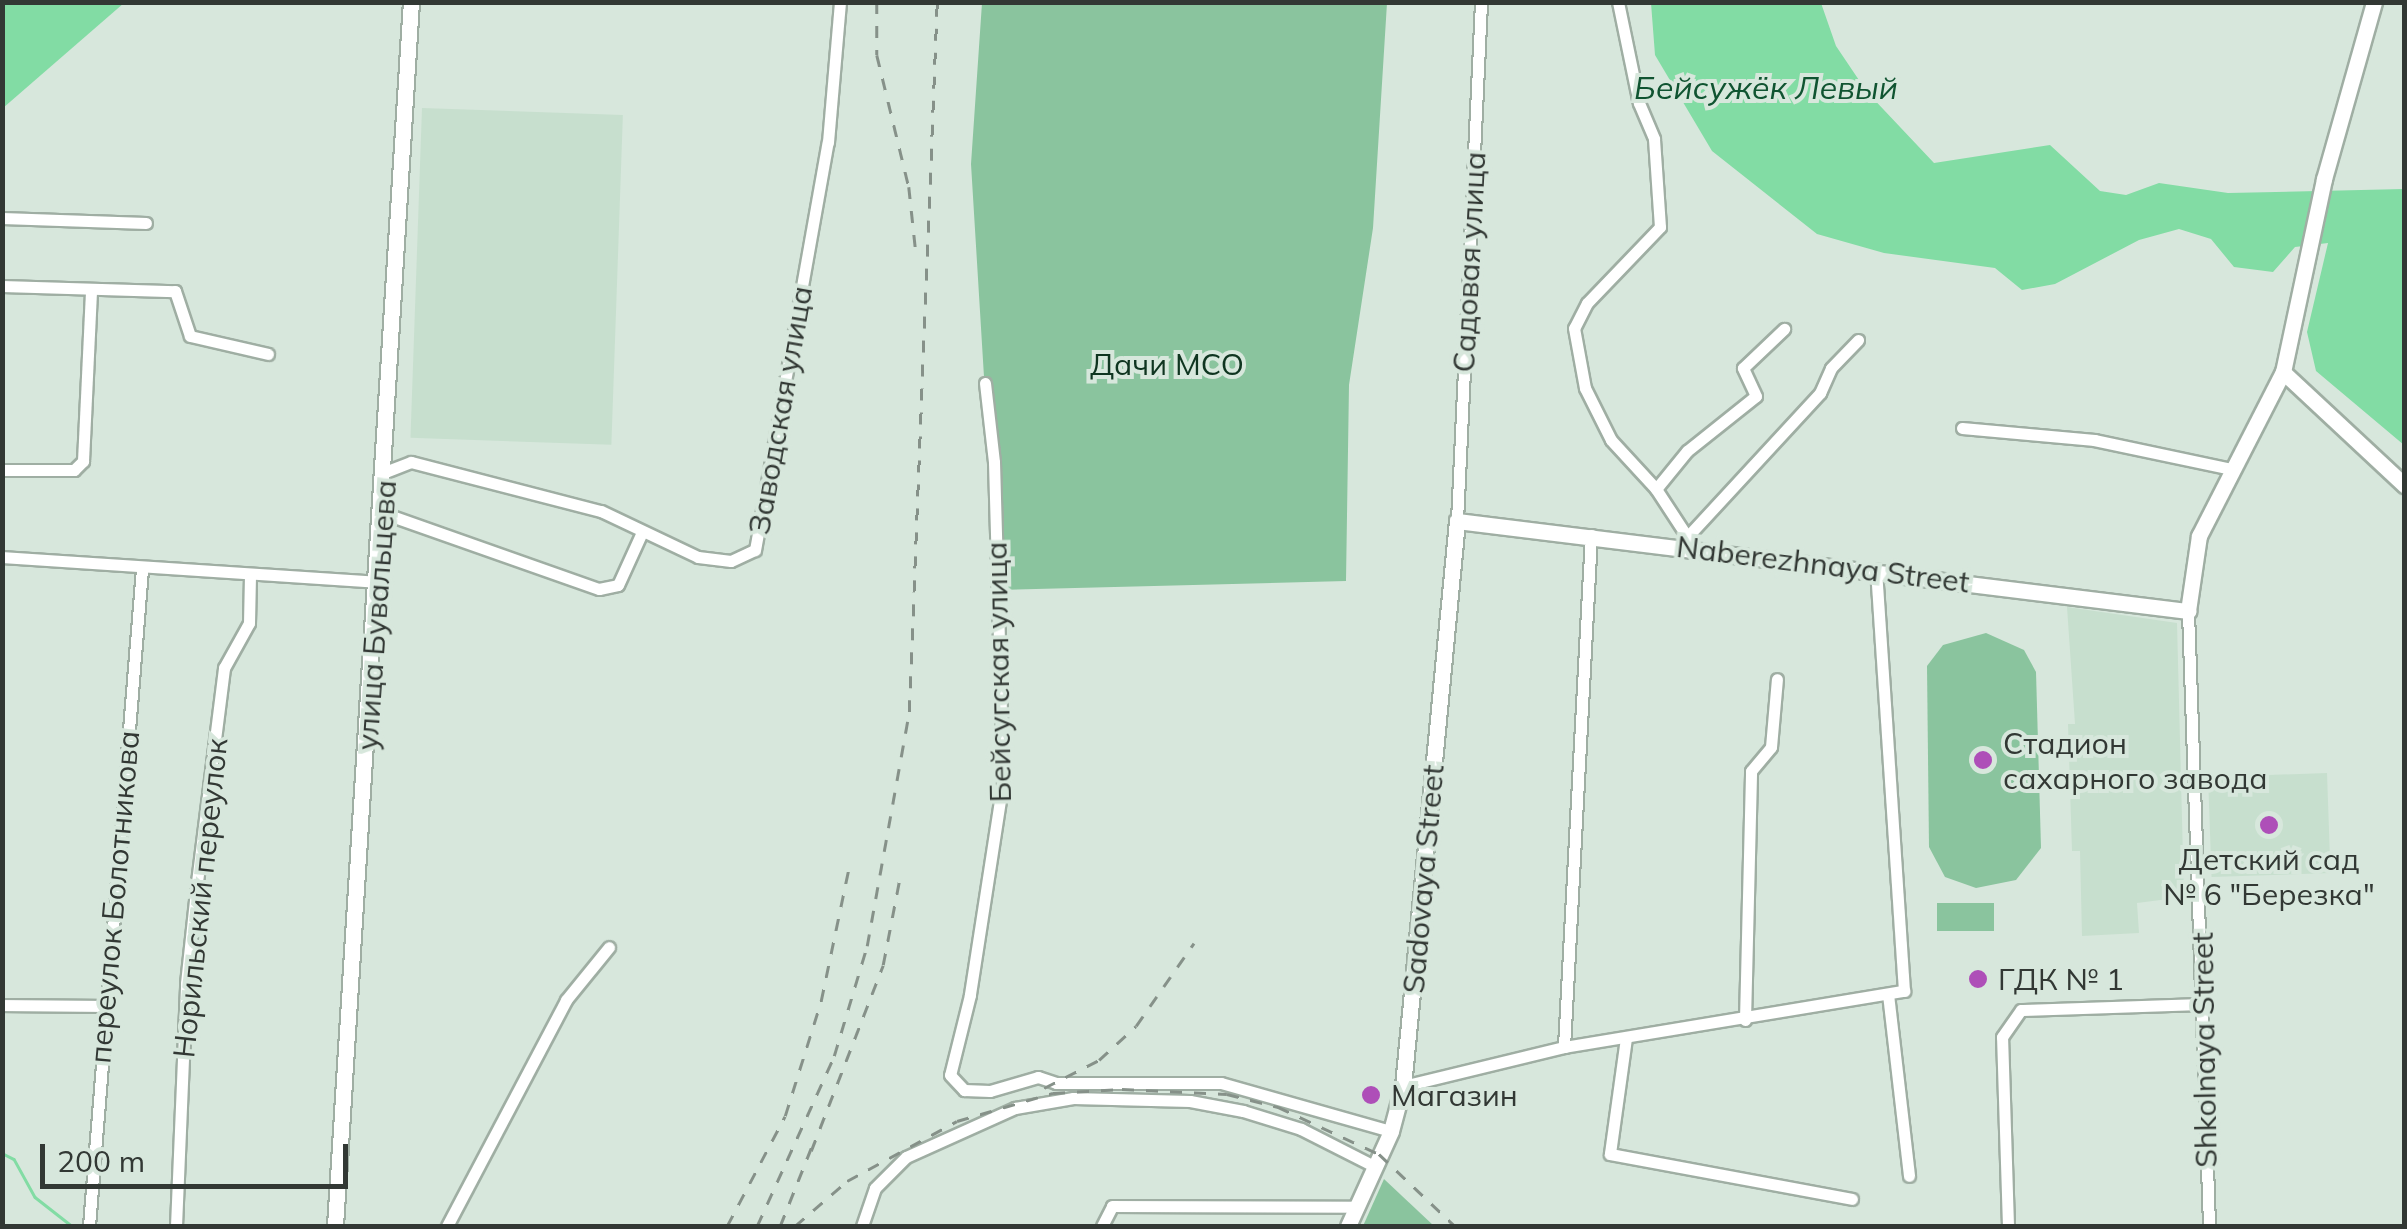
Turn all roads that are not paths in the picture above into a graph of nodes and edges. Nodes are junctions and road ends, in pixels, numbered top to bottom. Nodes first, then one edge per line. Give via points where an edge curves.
1 (411, 2) edge
2 (840, 2) edge
3 (1481, 2) edge
4 (1618, 2) edge
5 (2374, 2) edge
6 (2, 218) edge
7 (146, 222) dead end
8 (2, 286) edge
9 (91, 292) junction
10 (1784, 329) dead end
11 (1858, 340) dead end
12 (268, 354) dead end
13 (2283, 372) junction
14 (985, 384) dead end
15 (1962, 428) dead end
16 (2232, 469) junction
17 (2, 470) edge
18 (385, 472) junction
19 (2404, 486) edge
20 (1656, 489) junction
21 (382, 512) junction
22 (1457, 521) junction
23 (642, 532) junction
24 (1591, 535) junction
25 (1691, 541) junction
26 (2, 558) edge
27 (142, 568) junction
28 (1876, 570) junction
29 (250, 576) junction
30 (378, 582) junction
31 (2188, 611) junction
32 (1777, 680) dead end
33 (610, 948) dead end
34 (1888, 994) junction
35 (2203, 1004) junction
36 (2, 1005) edge
37 (103, 1006) junction
38 (1745, 1020) junction
39 (1626, 1038) junction
40 (1564, 1048) junction
41 (1403, 1086) junction
42 (1391, 1131) junction
43 (1374, 1166) junction
44 (1909, 1176) dead end
45 (1852, 1200) dead end
46 (1357, 1207) junction
47 (89, 1226) edge
48 (176, 1226) edge
49 (335, 1226) edge
50 (447, 1226) edge
51 (862, 1226) edge
52 (1102, 1226) edge
53 (1348, 1226) edge
54 (2008, 1226) edge
55 (2208, 1226) edge

1 - 18 street, улица Бувальцева
2 - 23 street, Заводская улица via 828,142 755,550 731,562 698,557
3 - 22 street, Садовая улица
4 - 20 street via 1639,104 1654,139 1660,227 1587,303 1574,328 1594,405 1611,440
5 - 13 street, Shkolnaya Street via 2324,179
6 - 7 street
8 - 9 street
9 - 12 street via 176,291 190,336
9 - 17 street via 84,461 74,470
10 - 20 street via 1743,368 1756,396 1687,450
11 - 25 street
13 - 16 street, Shkolnaya Street
13 - 19 street
14 - 42 street, Бейсугская улица via 994,462 1003,781 970,995 950,1076 964,1090 1038,1077 1056,1084 1221,1083
15 - 16 street via 2094,440
16 - 31 street, Shkolnaya Street via 2199,536
18 - 21 street, улица Бувальцева
18 - 23 street, Заводская улица via 410,462 600,511
20 - 25 street
21 - 23 street via 599,589 618,585
21 - 30 street, улица Бувальцева
22 - 24 street, Naberezhnaya Street
22 - 41 street, Sadovaya Street
24 - 25 street, Naberezhnaya Street
24 - 40 street
25 - 28 street, Naberezhnaya Street
26 - 27 street
27 - 29 street
27 - 37 street, переулок Болотникова
28 - 31 street, Naberezhnaya Street
28 - 34 street via 1904,992
29 - 30 street
29 - 48 street, Норильский переулок via 250,623 224,668 197,882
30 - 49 street, улица Бувальцева
31 - 35 street, Shkolnaya Street
32 - 38 street via 1771,747 1750,770
33 - 50 street via 566,1000
34 - 38 street
34 - 44 street
35 - 54 street via 2021,1010 2002,1037
35 - 55 street, Shkolnaya Street
36 - 37 street
37 - 47 street, переулок Болотникова
38 - 39 street
39 - 40 street
39 - 45 street via 1610,1154
40 - 41 street
41 - 42 street, Sadovaya Street
42 - 43 street, Sadovaya Street
43 - 46 street, Sadovaya Street
43 - 51 street via 1301,1129 1242,1110 1190,1101 1073,1098 1015,1108 906,1157 875,1188
46 - 52 street via 1112,1206
46 - 53 street, Sadovaya Street

